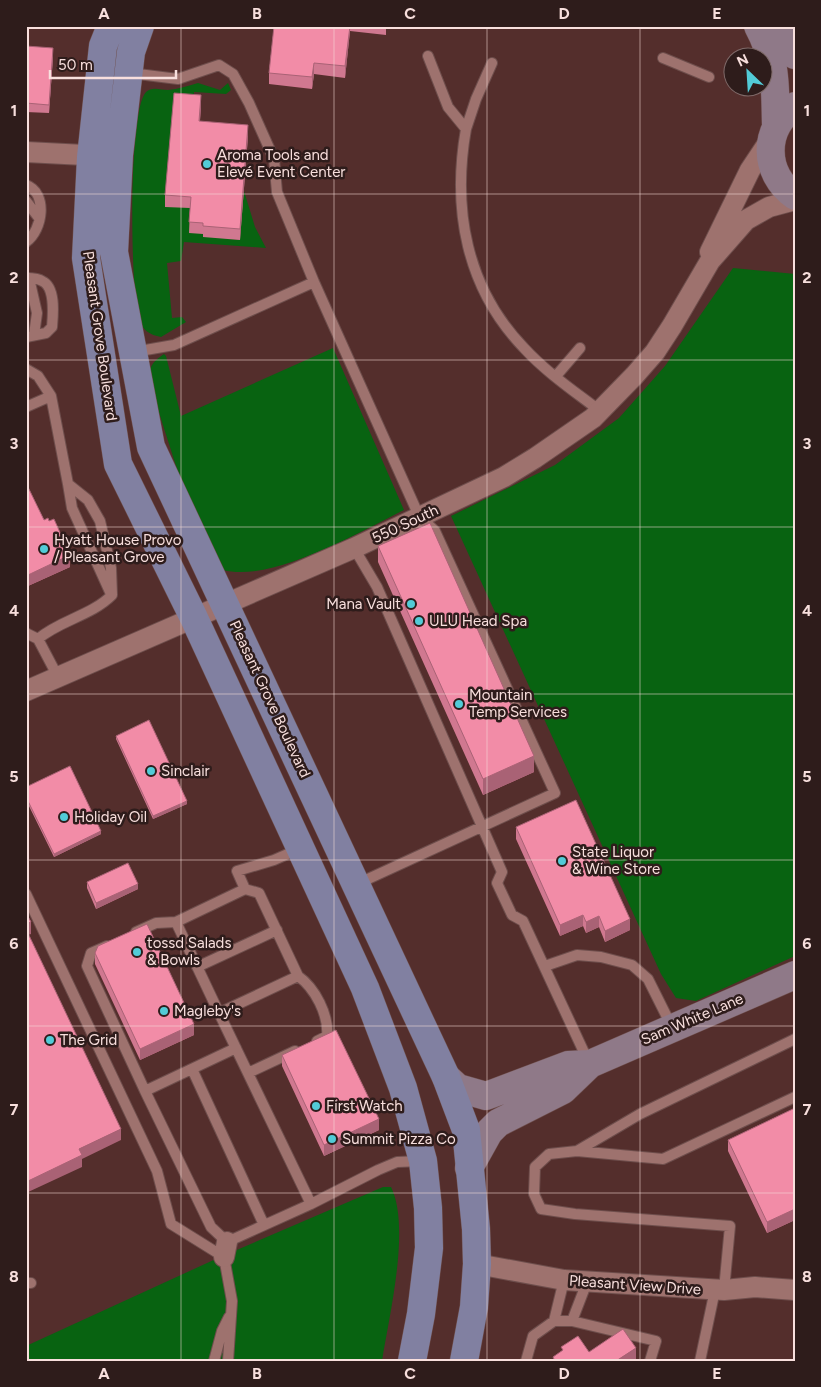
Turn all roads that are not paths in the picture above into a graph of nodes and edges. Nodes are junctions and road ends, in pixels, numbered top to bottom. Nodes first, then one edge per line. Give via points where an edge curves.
1 (111, 26) edge
2 (140, 26) edge
3 (758, 26) edge
4 (776, 26) edge
5 (795, 55) edge
6 (428, 56) dead end
7 (663, 58) dead end
8 (492, 63) dead end
9 (129, 72) junction
10 (709, 77) dead end
11 (780, 124) edge
12 (466, 130) junction
13 (26, 152) edge
14 (119, 155) junction
15 (91, 157) junction
16 (26, 185) edge
17 (795, 196) edge
18 (795, 200) edge
19 (26, 201) edge
20 (39, 218) junction
21 (26, 242) edge
22 (710, 261) junction
23 (28, 278) edge
24 (314, 282) junction
25 (30, 336) edge
26 (580, 348) dead end
27 (133, 352) junction
28 (26, 369) edge
29 (556, 376) junction
30 (51, 396) junction
31 (26, 407) edge
32 (600, 411) junction
33 (68, 484) junction
34 (419, 516) junction
35 (354, 548) junction
36 (112, 595) junction
37 (225, 605) junction
38 (194, 618) junction
39 (26, 633) edge
40 (38, 639) junction
41 (58, 677) junction
42 (26, 692) edge
43 (483, 826) junction
44 (300, 848) junction
45 (357, 884) junction
46 (245, 889) junction
47 (26, 894) edge
48 (176, 922) junction
49 (277, 930) junction
50 (544, 966) junction
51 (197, 967) junction
52 (795, 975) edge
53 (298, 976) junction
54 (218, 1013) junction
55 (672, 1028) junction
56 (795, 1039) edge
57 (236, 1048) junction
58 (590, 1064) junction
59 (192, 1069) junction
60 (248, 1073) junction
61 (446, 1077) junction
62 (145, 1091) junction
63 (795, 1097) edge
64 (577, 1150) junction
65 (423, 1161) junction
66 (469, 1168) junction
67 (311, 1204) junction
68 (264, 1225) junction
69 (225, 1249) junction
70 (477, 1264) junction
71 (564, 1280) junction
72 (587, 1282) junction
73 (719, 1290) junction
74 (795, 1290) edge
75 (232, 1312) junction
76 (554, 1321) junction
77 (572, 1321) junction
78 (214, 1361) edge
79 (228, 1361) edge
80 (412, 1361) edge
81 (464, 1361) edge
82 (526, 1361) edge
83 (650, 1361) edge
84 (700, 1361) edge

1 - 15 main road, Pleasant Grove Boulevard via 103,46
2 - 9 main road, Pleasant Grove Boulevard via 131,52
3 - 11 street via 766,41 775,74
4 - 5 street
6 - 12 lane via 448,107
7 - 10 lane
8 - 12 lane
9 - 14 main road, Pleasant Grove Boulevard
9 - 24 lane via 178,79 219,65 233,74 274,159 277,192
11 - 17 street via 770,158 775,174
11 - 22 street via 750,170 710,248
12 - 29 lane via 460,162 460,198 476,274 507,328
13 - 15 street
14 - 15 street
14 - 27 main road, Pleasant Grove Boulevard via 114,252
15 - 38 main road, Pleasant Grove Boulevard via 86,258 118,464
16 - 20 lane via 36,191 41,200
18 - 22 street via 746,220
19 - 20 lane
20 - 21 lane via 32,238
22 - 32 street, 550 South via 655,352
23 - 25 lane via 37,313
23 - 25 lane via 46,283 53,315 52,327 46,333
24 - 27 lane via 174,345
24 - 34 lane
26 - 29 lane
27 - 37 main road, Pleasant Grove Boulevard via 151,447
28 - 30 lane via 38,376
29 - 32 lane
30 - 31 lane
30 - 33 lane
32 - 34 street, 550 South via 569,436 504,478
33 - 36 lane via 72,508
33 - 36 lane via 88,500 100,521 111,568
34 - 35 street, 550 South
34 - 43 lane via 435,531 555,793
35 - 37 street, 550 South
35 - 43 lane via 376,587
36 - 40 lane via 103,604 50,629
37 - 38 street, 550 South
37 - 45 main road, Pleasant Grove Boulevard
38 - 41 street, 550 South
38 - 44 main road, Pleasant Grove Boulevard
39 - 40 lane
40 - 41 lane
41 - 42 street, 550 South
43 - 45 lane
43 - 50 lane via 502,872 497,883 512,915 524,920
44 - 46 lane via 237,871
44 - 65 main road, Pleasant Grove Boulevard via 365,988 404,1088
45 - 61 main road, Pleasant Grove Boulevard
46 - 48 lane
46 - 49 lane via 259,893
47 - 69 lane via 157,1171 171,1224
48 - 51 lane
48 - 62 lane via 156,923 119,940 91,954 87,966
49 - 51 lane
49 - 53 lane
50 - 55 lane via 577,955 632,965 648,979
50 - 58 lane
51 - 54 lane
52 - 55 street, Sam White Lane
53 - 54 lane
53 - 60 lane via 310,984 328,1025 327,1036
54 - 57 lane
55 - 58 street, Sam White Lane
56 - 64 lane via 640,1114
57 - 59 lane
57 - 60 lane
58 - 61 street, Sam White Lane via 568,1065 486,1096 458,1088
58 - 66 street, Sam White Lane via 563,1090 498,1123 489,1132
59 - 62 lane
59 - 68 lane
60 - 67 lane
61 - 66 main road, Pleasant Grove Boulevard via 466,1130
62 - 69 lane via 211,1227
63 - 64 lane via 663,1159
64 - 73 lane via 549,1154 535,1167 534,1194 542,1209 730,1226
65 - 67 lane via 397,1162
65 - 80 main road, Pleasant Grove Boulevard via 429,1248
66 - 70 main road, Pleasant Grove Boulevard
67 - 68 lane
68 - 69 lane
69 - 75 lane
70 - 71 street, Pleasant View Drive
70 - 81 main road, Pleasant Grove Boulevard via 474,1307
71 - 72 street, Pleasant View Drive
71 - 76 lane
72 - 73 street, Pleasant View Drive
72 - 77 lane
73 - 74 street, Pleasant View Drive via 755,1287
73 - 84 lane
75 - 78 lane via 222,1331
75 - 79 lane
76 - 77 lane
76 - 82 lane via 533,1336
77 - 83 lane via 656,1341

